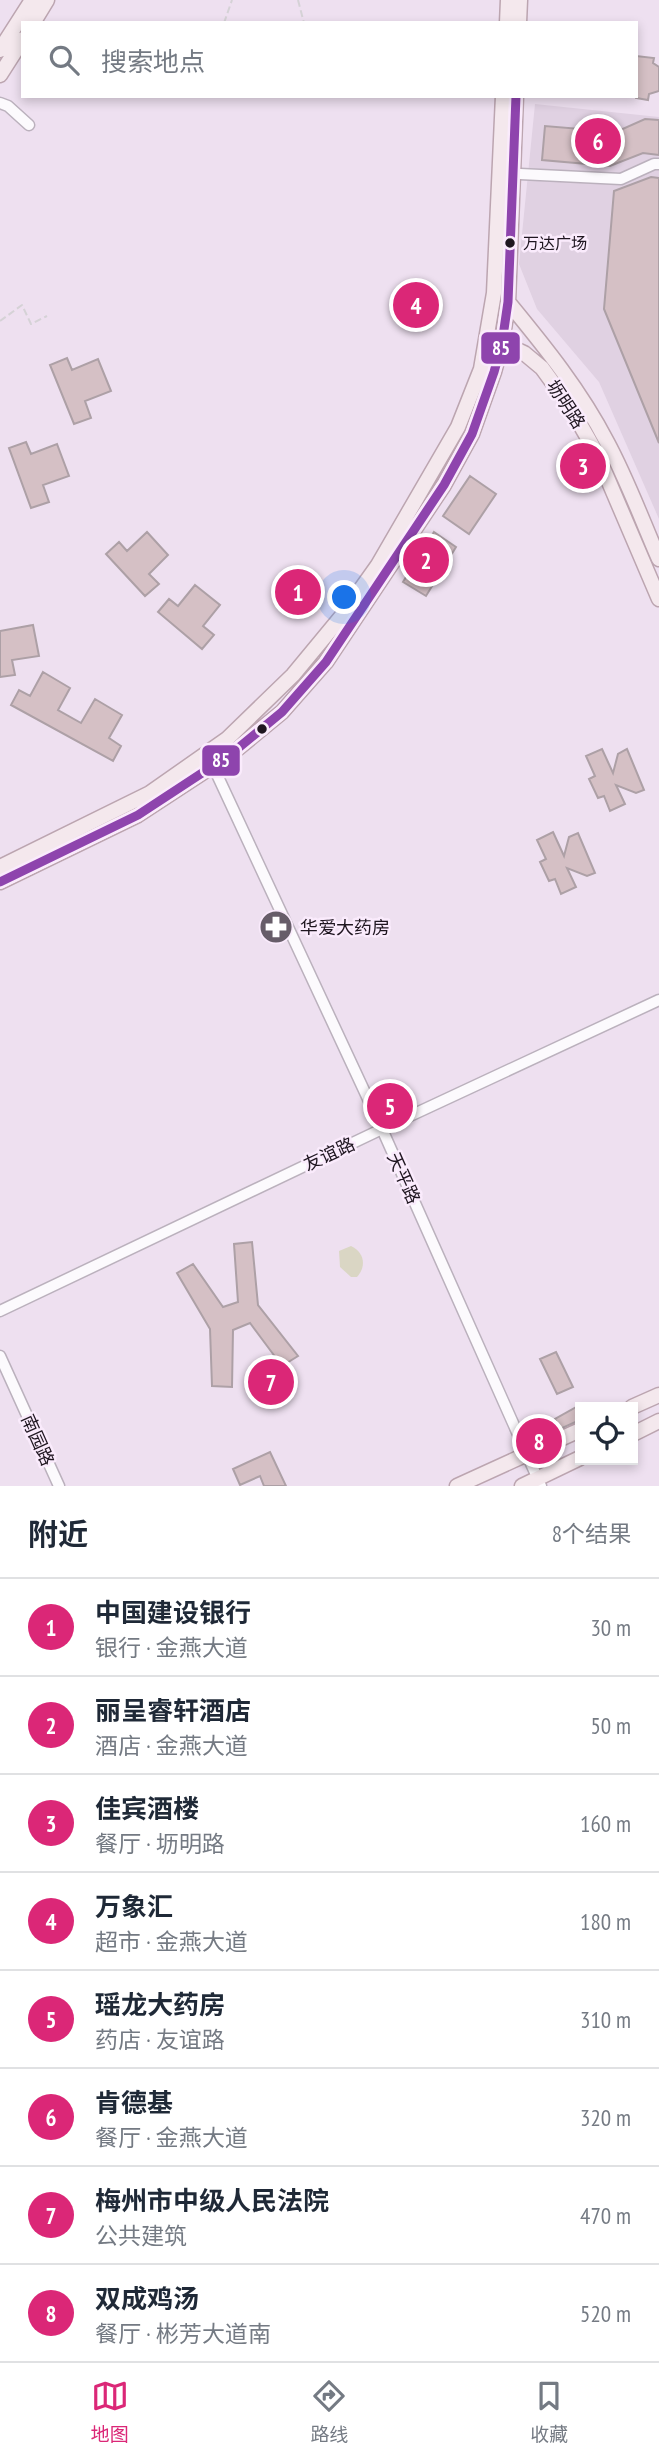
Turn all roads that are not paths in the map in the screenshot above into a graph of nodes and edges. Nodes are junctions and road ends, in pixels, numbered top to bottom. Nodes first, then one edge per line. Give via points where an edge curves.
1 (32, 0) edge
2 (47, 0) edge
3 (508, 0) edge
4 (520, 0) edge
5 (34, 21) edge
6 (507, 21) edge
7 (519, 21) edge
8 (21, 42) edge
9 (0, 50) edge
10 (0, 75) edge
11 (503, 98) edge
12 (516, 98) edge
13 (0, 103) edge
14 (29, 125) dead end
15 (659, 164) edge
16 (520, 174) dead end
17 (508, 302) junction
18 (502, 343) junction
19 (659, 559) edge
20 (659, 599) edge
21 (213, 766) junction
22 (0, 867) edge
23 (0, 883) edge
24 (659, 1000) edge
25 (382, 1129) junction
26 (0, 1311) edge
27 (0, 1356) edge
28 (659, 1395) edge
29 (638, 1404) edge
30 (659, 1421) edge
31 (575, 1432) edge
32 (638, 1432) edge
33 (527, 1454) junction
34 (575, 1461) edge
35 (540, 1482) edge
36 (59, 1486) edge
37 (457, 1486) edge
38 (522, 1486) edge

1 - 9 main road
2 - 5 main road
3 - 6 main road
4 - 7 main road
8 - 10 main road
11 - 22 main road via 494,292 481,369 458,427 378,565 293,675 227,739 150,793
12 - 17 main road
13 - 14 street
15 - 16 street via 621,178
17 - 18 main road
17 - 19 main road, 坜明路 via 587,407
18 - 20 main road, 坜明路 via 542,368 569,405 597,454
18 - 21 main road via 472,434 444,485 326,662 282,712
21 - 23 main road via 138,816
21 - 25 street, 天平路
24 - 25 street, 友谊路
25 - 26 street, 友谊路
25 - 33 street, 天平路
27 - 36 street, 南园路
28 - 29 main road
30 - 32 main road
31 - 33 main road
33 - 35 street, 天平路
33 - 37 main road
34 - 35 main road
35 - 38 main road

